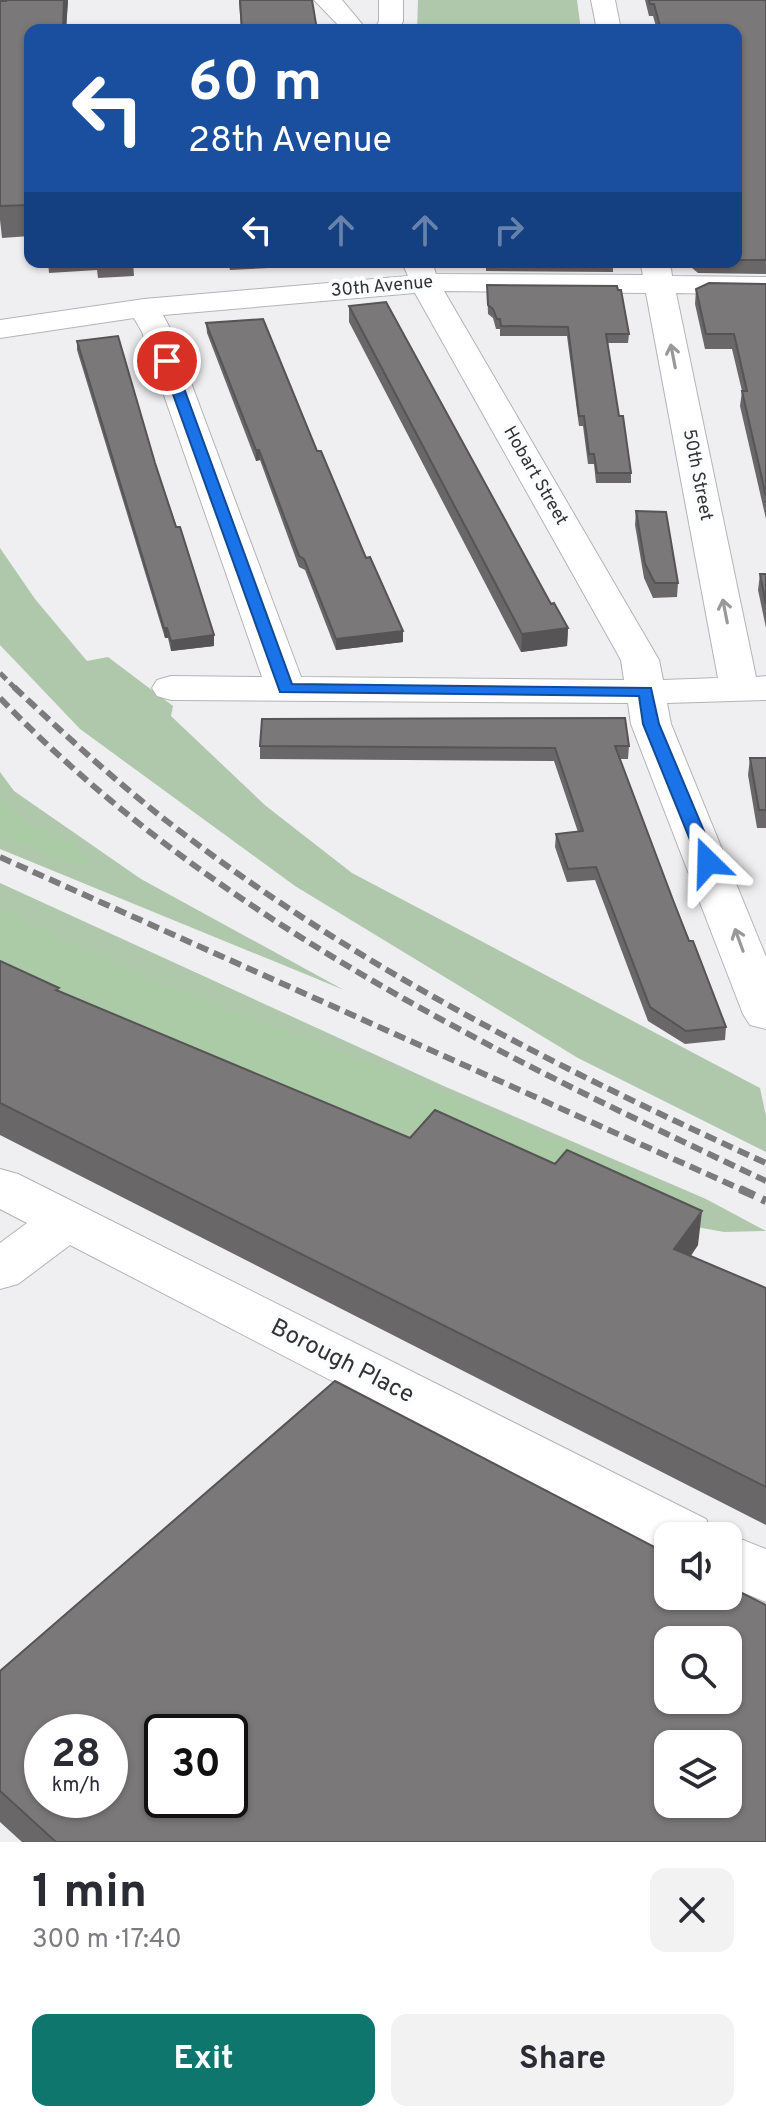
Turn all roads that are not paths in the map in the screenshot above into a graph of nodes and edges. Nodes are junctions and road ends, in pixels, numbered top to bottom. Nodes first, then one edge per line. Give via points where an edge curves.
1 (326, 0) edge
2 (349, 0) edge
3 (391, 0) edge
4 (603, 0) edge
5 (350, 24) edge
6 (367, 24) edge
7 (390, 24) edge
8 (608, 24) edge
9 (421, 273) edge
10 (657, 273) edge
11 (766, 286) edge
12 (144, 308) junction
13 (0, 329) edge
14 (171, 688) dead end
15 (752, 688) edge
16 (286, 689) junction
17 (646, 692) junction
18 (766, 1014) edge
19 (0, 1187) edge
20 (66, 1221) junction
21 (0, 1270) edge
22 (657, 1522) edge
23 (742, 1565) edge
24 (766, 1577) edge

1 - 5 street
2 - 6 street
3 - 7 street
4 - 8 street
9 - 10 street, 30th Avenue via 455,281
9 - 12 street, 30th Avenue
9 - 17 street, Hobart Street via 640,660
10 - 11 street, 30th Avenue
15 -> 10 street, 50th Street
12 - 13 street, 30th Avenue
12 - 16 street
14 - 16 street
15 - 17 street
16 - 17 street
18 -> 17 street via 651,724
19 - 20 street, Borough Place
20 - 21 street
20 - 22 street, Borough Place
23 - 24 street

